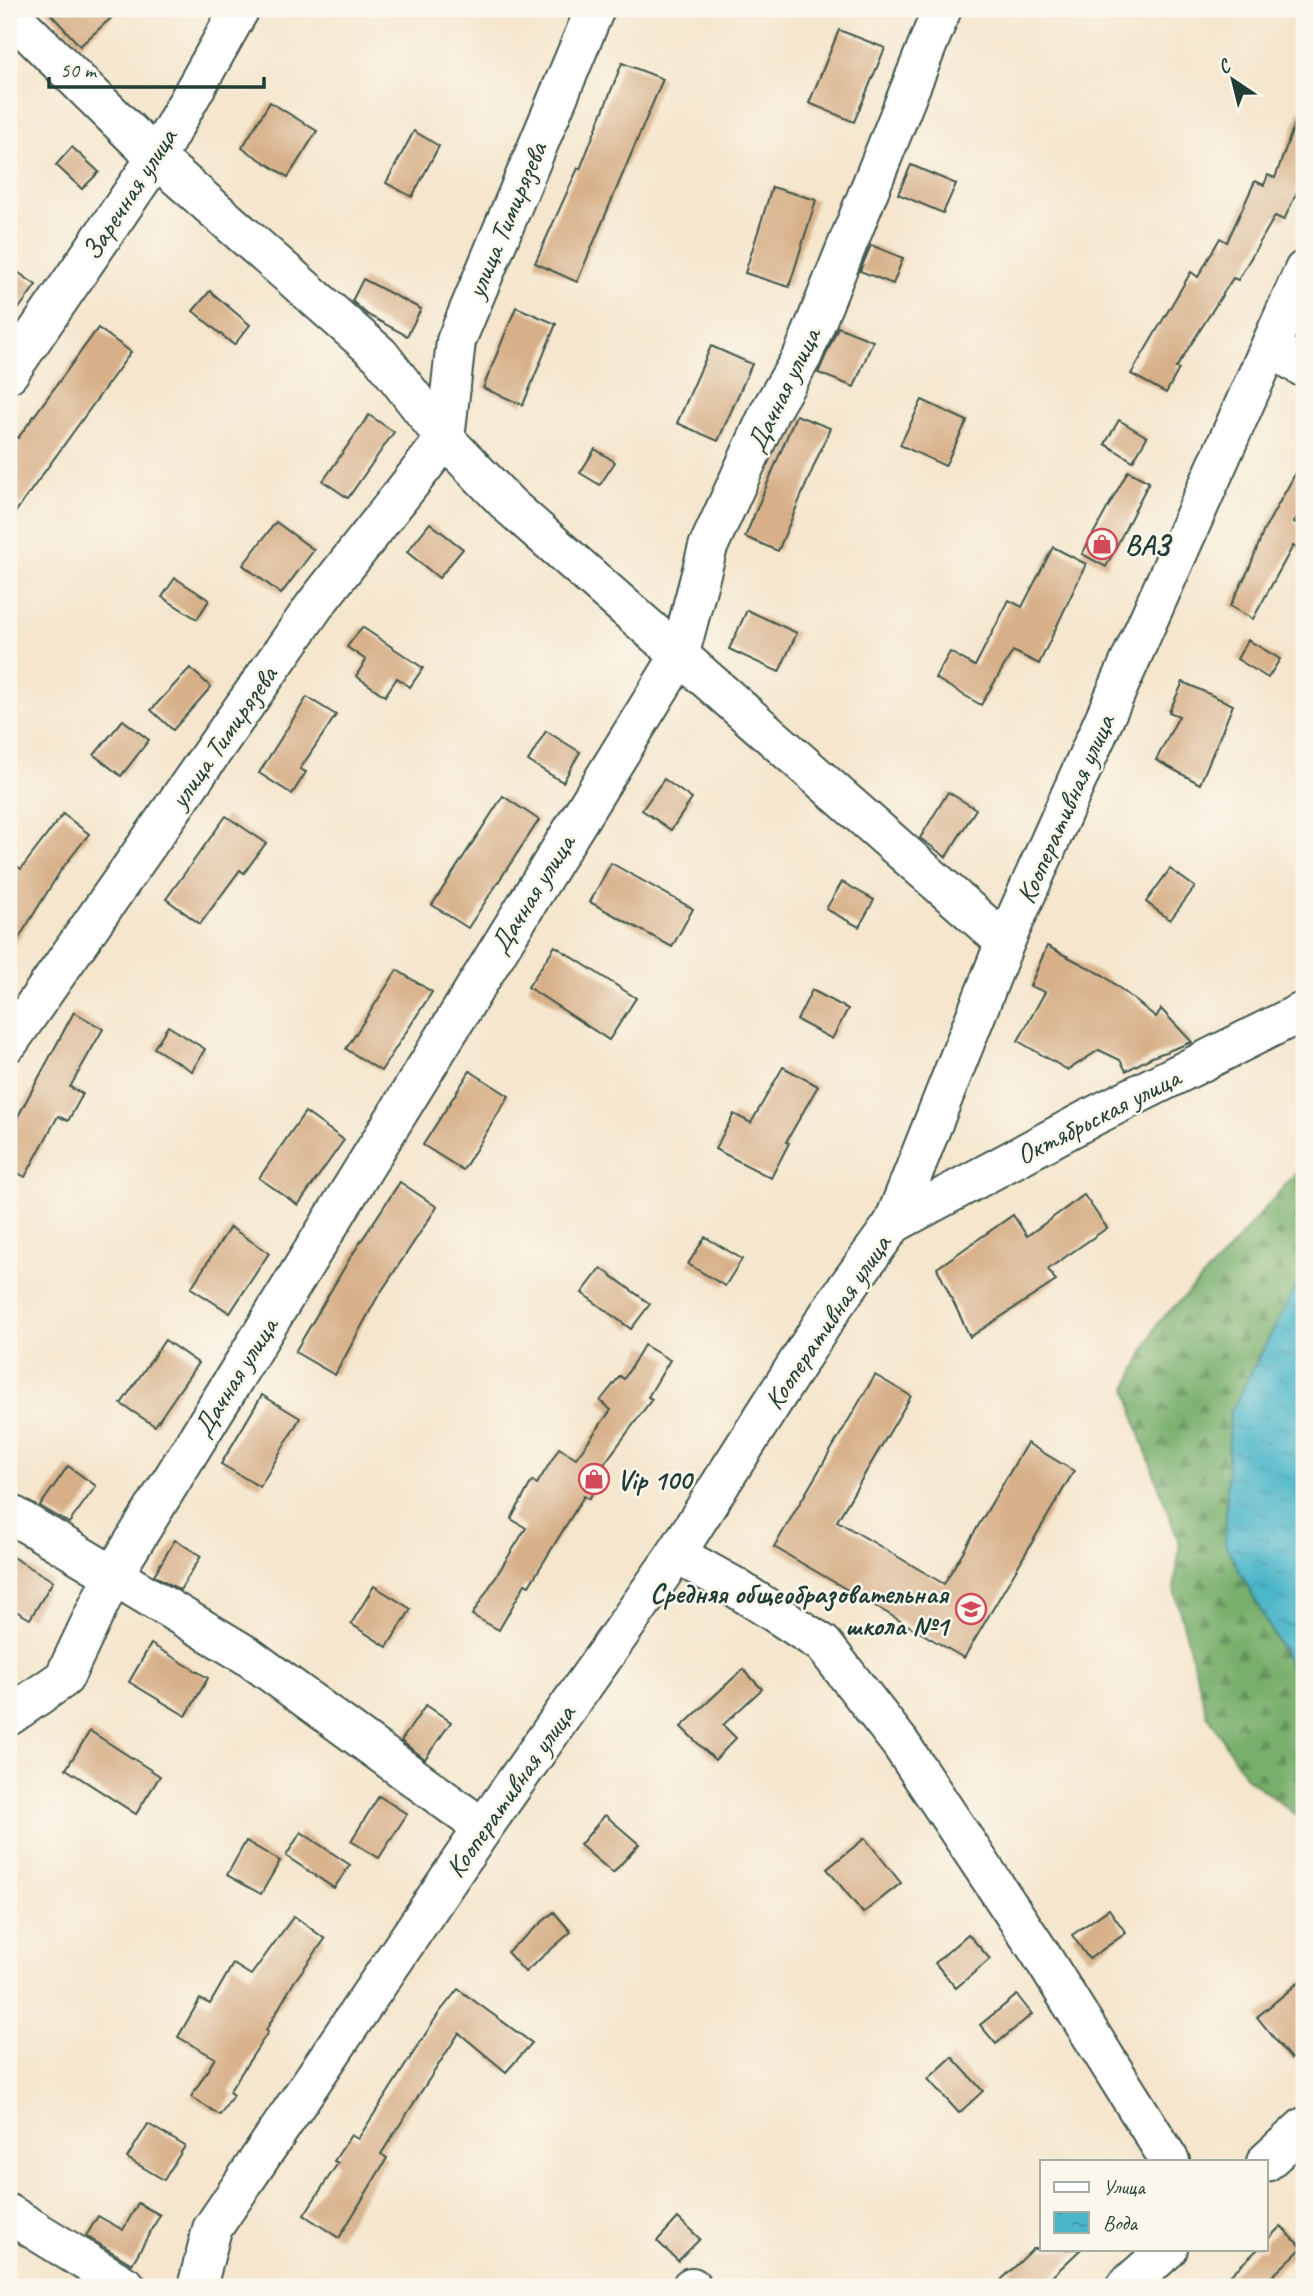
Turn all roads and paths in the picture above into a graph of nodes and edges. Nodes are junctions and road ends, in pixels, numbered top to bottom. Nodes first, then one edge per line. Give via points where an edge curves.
1 (240, 9) edge
2 (594, 9) edge
3 (942, 9) edge
4 (9, 13) edge
5 (156, 158) junction
6 (1304, 270) edge
7 (1272, 348) junction
8 (1304, 368) edge
9 (9, 373) edge
10 (446, 439) junction
11 (679, 657) junction
12 (1005, 943) junction
13 (1304, 1011) edge
14 (9, 1042) edge
15 (893, 1224) junction
16 (9, 1513) edge
17 (676, 1553) junction
18 (112, 1577) junction
19 (9, 1716) edge
20 (483, 1828) junction
21 (1304, 2127) edge
22 (1169, 2160) edge
23 (1268, 2160) edge
24 (9, 2214) edge
25 (1167, 2250) edge
26 (1129, 2286) edge
27 (127, 2287) edge
28 (197, 2287) edge

1 - 5 street, Заречная улица
2 - 10 street, улица Тимирязева via 456,341
3 - 11 street, Дачная улица via 803,355 770,411 708,547
4 - 5 street
5 - 9 street, Заречная улица
5 - 10 street via 380,355
6 - 7 street, Кооперативная улица
7 - 8 street
7 - 12 street, Кооперативная улица
10 - 11 street via 510,506
10 - 14 street, улица Тимирязева via 315,605
11 - 12 street
11 - 18 street, Дачная улица
12 - 15 street, Кооперативная улица
13 - 15 street, Октябрьская улица
15 - 17 street, Кооперативная улица via 835,1304
16 - 18 street
17 - 20 street, Кооперативная улица
17 - 22 street via 822,1644 900,1743
18 - 19 street, Дачная улица via 64,1678
18 - 20 street via 248,1656
20 - 28 street, Кооперативная улица via 212,2229
21 - 23 street
24 - 27 street
25 - 26 street

